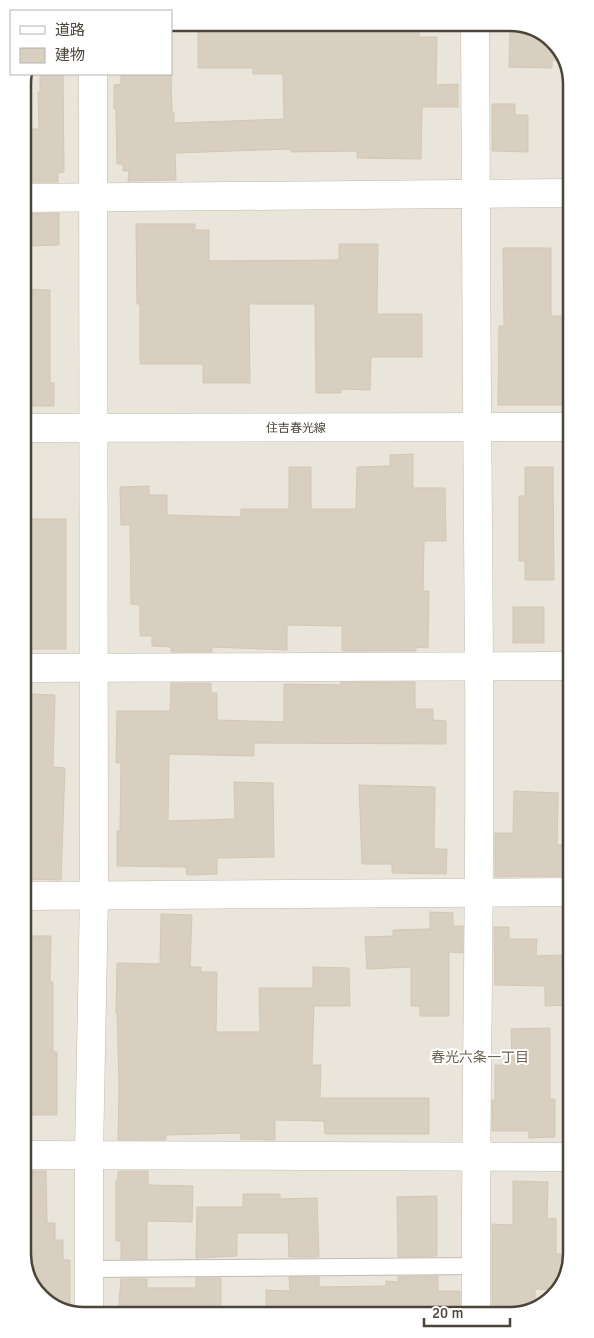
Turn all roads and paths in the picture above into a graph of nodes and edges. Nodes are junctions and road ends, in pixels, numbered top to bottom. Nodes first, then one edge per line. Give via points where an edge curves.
1 (475, 31) edge
2 (93, 75) edge
3 (475, 192) junction
4 (563, 193) edge
5 (92, 197) junction
6 (31, 198) edge
7 (563, 427) edge
8 (31, 428) edge
9 (94, 428) junction
10 (477, 428) junction
11 (563, 666) edge
12 (94, 667) junction
13 (479, 667) junction
14 (31, 668) edge
15 (563, 892) edge
16 (477, 893) junction
17 (31, 896) edge
18 (94, 896) junction
19 (89, 1154) junction
20 (31, 1155) edge
21 (563, 1157) edge
22 (475, 1158) junction
23 (476, 1266) junction
24 (89, 1269) junction
25 (89, 1307) edge
26 (476, 1307) edge

1 - 3 street
2 - 5 street
3 - 4 street
3 - 5 street
3 - 10 street
5 - 6 street
5 - 9 street
7 - 10 street, 住吉春光線
8 - 9 street, 住吉春光線
9 - 10 street, 住吉春光線
9 - 12 street
10 - 13 street
11 - 13 street
12 - 13 street
12 - 14 street
12 - 18 street
13 - 16 street
15 - 16 street
16 - 18 street
16 - 22 street
17 - 18 street
18 - 19 street
19 - 20 street
19 - 22 street
19 - 24 street
21 - 22 street
22 - 23 street
23 - 24 lane
23 - 26 street
24 - 25 street

